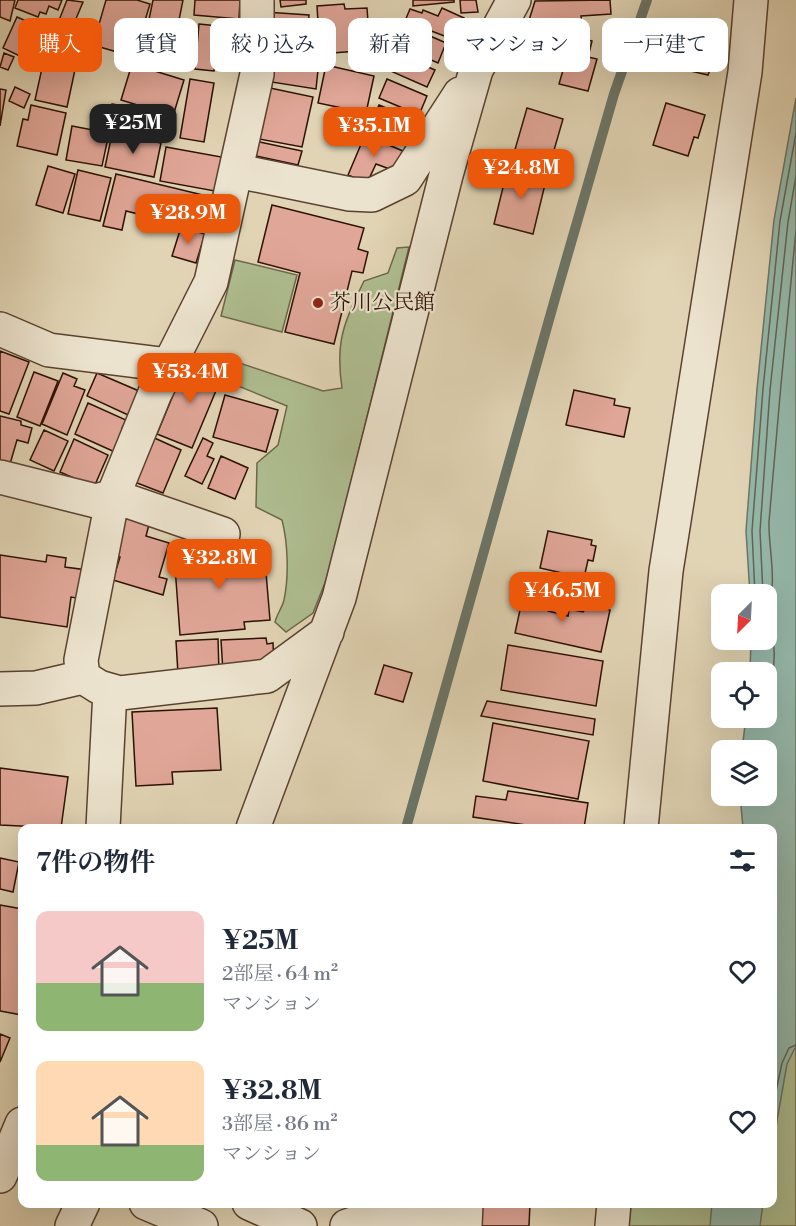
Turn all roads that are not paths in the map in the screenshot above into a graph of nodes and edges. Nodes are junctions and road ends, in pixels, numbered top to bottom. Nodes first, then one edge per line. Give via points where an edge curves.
1 (257, 0) edge
2 (514, 0) edge
3 (751, 0) edge
4 (504, 18) edge
5 (475, 72) edge
6 (475, 72) edge
7 (237, 171) junction
8 (0, 329) edge
9 (169, 365) junction
10 (0, 477) edge
11 (114, 496) junction
12 (223, 534) dead end
13 (327, 632) junction
14 (97, 684) junction
15 (0, 689) edge
16 (103, 824) edge
17 (255, 824) edge
18 (641, 824) edge
19 (18, 1133) edge
20 (0, 1176) edge
21 (81, 1208) edge
22 (158, 1208) edge
23 (403, 1208) edge
24 (452, 1208) edge
25 (466, 1208) edge
26 (614, 1208) edge
27 (72, 1226) edge
28 (201, 1226) edge
29 (347, 1226) edge
30 (390, 1226) edge
31 (465, 1226) edge
32 (612, 1226) edge

1 - 7 street via 257,74
2 - 4 street
3 - 18 street via 745,72 666,572
5 - 7 street via 405,179 389,189 372,195 350,194
6 - 13 street
7 - 9 street via 211,282
8 - 9 street via 49,350
9 - 11 street
10 - 11 street via 96,501
11 - 12 street
11 - 14 street via 81,660
13 - 14 street via 267,676 120,693
13 - 17 street
14 - 15 street
14 - 16 street
19 - 20 street
21 - 27 street
22 - 28 street
23 - 29 street
24 - 30 street
25 - 31 street
26 - 32 street

